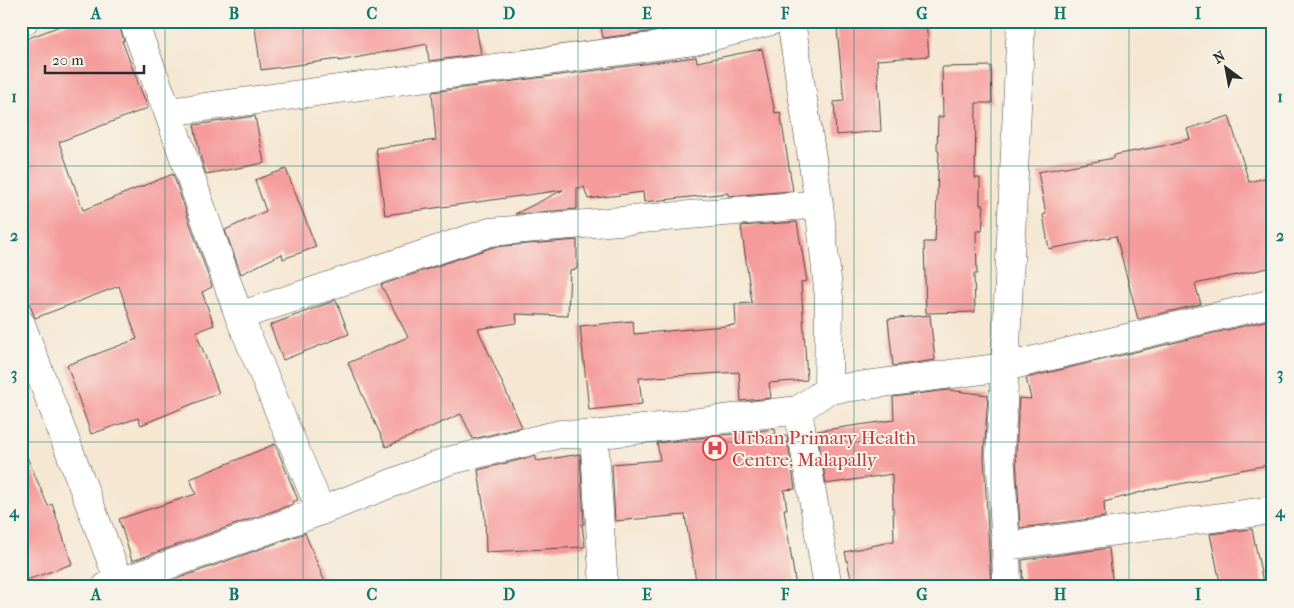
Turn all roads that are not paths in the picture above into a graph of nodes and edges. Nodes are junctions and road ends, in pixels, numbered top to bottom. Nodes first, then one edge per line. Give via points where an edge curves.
1 (133, 21) edge
2 (771, 21) edge
3 (791, 21) edge
4 (1022, 21) edge
5 (168, 112) junction
6 (819, 204) junction
7 (1273, 303) edge
8 (239, 316) junction
9 (21, 324) edge
10 (1006, 367) junction
11 (828, 390) junction
12 (798, 410) junction
13 (594, 435) junction
14 (1273, 510) edge
15 (321, 511) junction
16 (1006, 546) junction
17 (113, 584) edge
18 (604, 587) edge
19 (828, 587) edge
20 (1007, 587) edge

1 - 5 street
2 - 5 street via 694,41
3 - 6 street
4 - 10 street
5 - 8 street
6 - 8 street via 490,232
6 - 11 street via 829,298
7 - 10 street
8 - 15 street
9 - 17 street
10 - 11 street
10 - 16 street via 1000,454
11 - 12 street
12 - 13 street
12 - 19 street
13 - 15 street via 560,434 448,461
13 - 18 street
14 - 16 street
15 - 17 street
16 - 20 street

